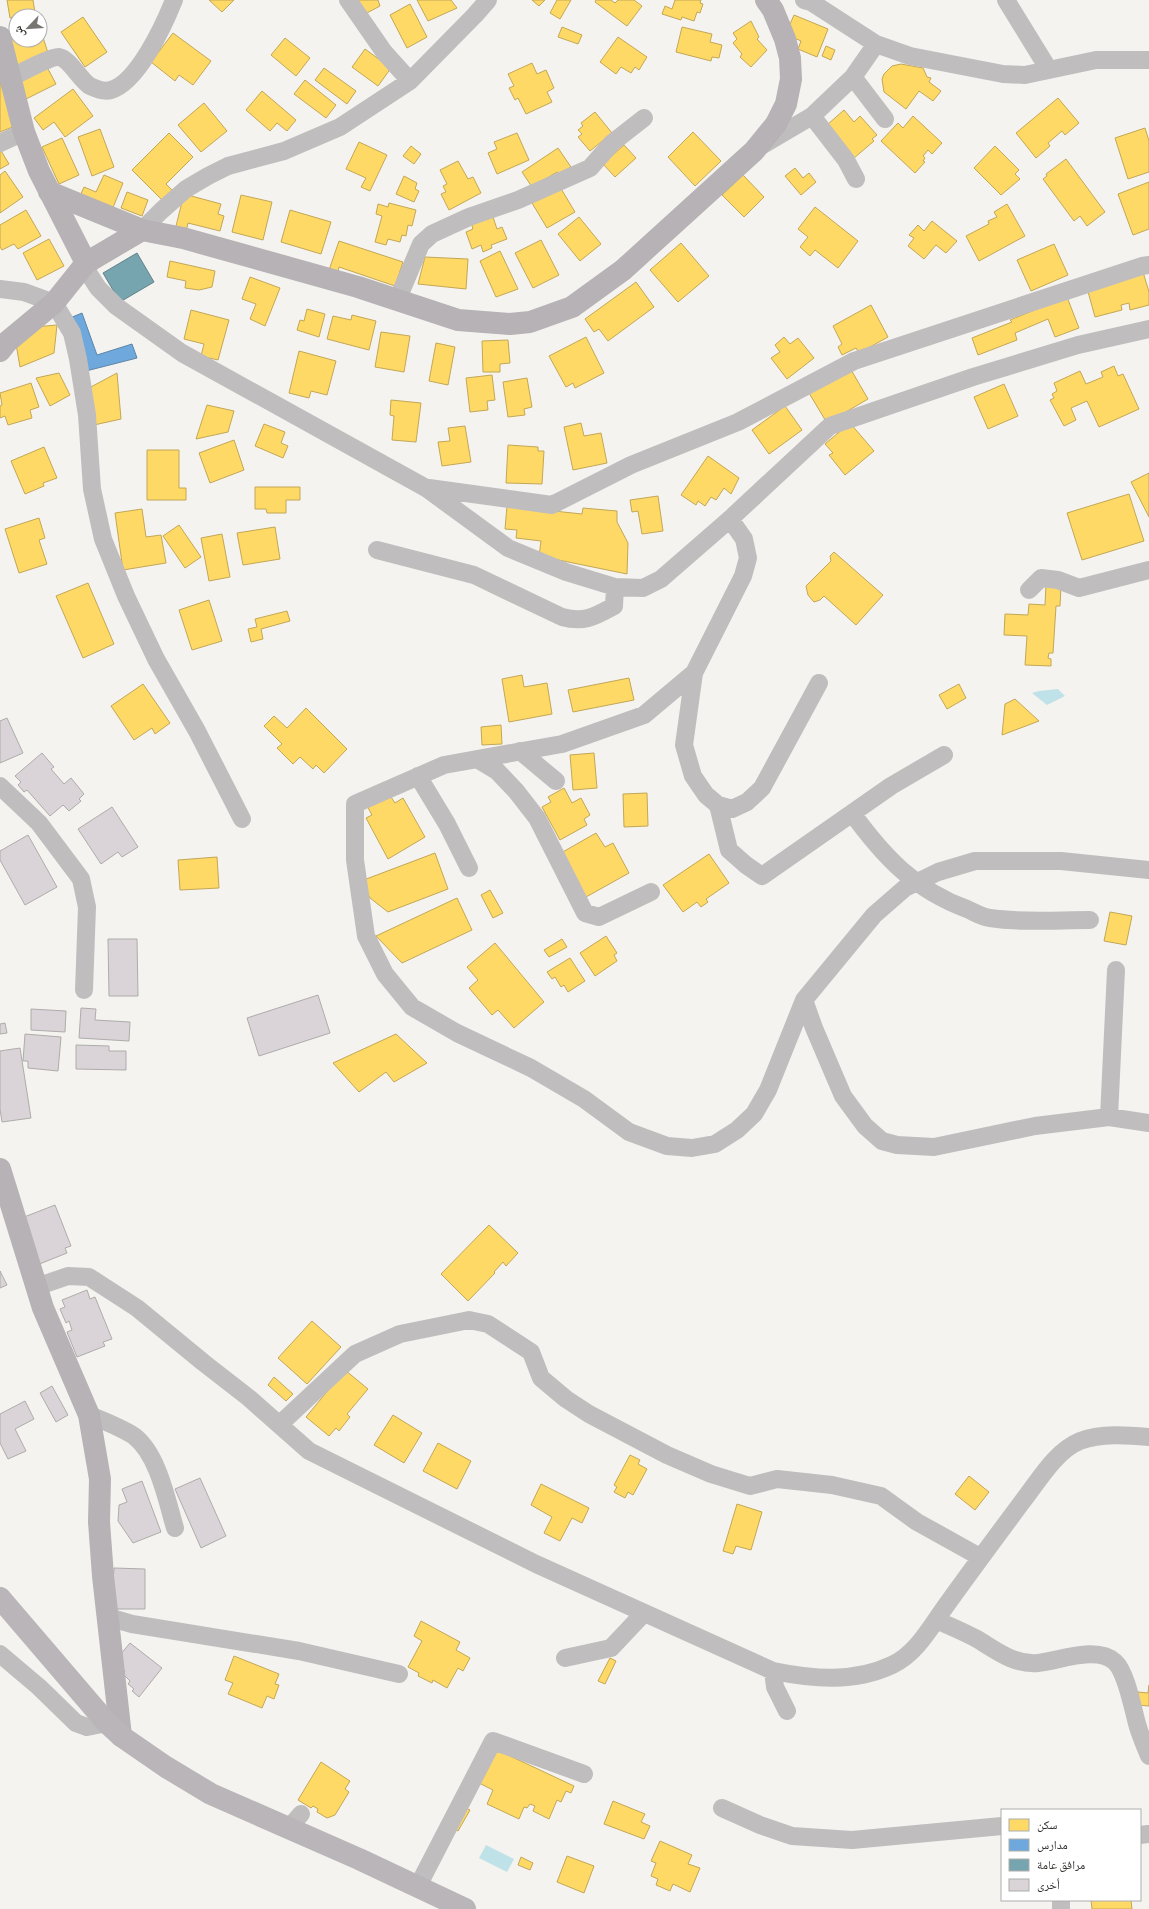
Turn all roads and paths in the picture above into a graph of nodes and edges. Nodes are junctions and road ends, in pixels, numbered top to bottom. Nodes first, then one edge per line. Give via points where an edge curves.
1 (174, 0) edge
2 (348, 0) edge
3 (488, 0) edge
4 (766, 0) edge
5 (804, 0) edge
6 (1006, 0) edge
7 (0, 37) edge
8 (876, 44) junction
9 (1149, 60) edge
10 (1048, 70) junction
11 (12, 77) junction
12 (853, 77) junction
13 (410, 81) junction
14 (812, 116) junction
15 (644, 118) dead end
16 (885, 118) dead end
17 (24, 132) junction
18 (0, 143) edge
19 (754, 151) junction
20 (856, 179) dead end
21 (49, 192) junction
22 (142, 230) junction
23 (86, 263) junction
24 (1149, 265) edge
25 (0, 289) edge
26 (397, 301) junction
27 (54, 303) junction
28 (1149, 329) edge
29 (0, 351) edge
30 (426, 488) junction
31 (730, 519) junction
32 (377, 550) dead end
33 (1149, 570) edge
34 (615, 587) junction
35 (1029, 590) dead end
36 (694, 673) junction
37 (819, 683) dead end
38 (520, 751) junction
39 (944, 755) dead end
40 (477, 759) junction
41 (418, 776) junction
42 (556, 781) dead end
43 (0, 786) edge
44 (718, 805) junction
45 (852, 813) junction
46 (242, 819) dead end
47 (469, 868) dead end
48 (1149, 870) edge
49 (916, 883) junction
50 (651, 892) dead end
51 (1090, 920) dead end
52 (1116, 970) dead end
53 (84, 990) dead end
54 (804, 1000) junction
55 (1109, 1117) junction
56 (1149, 1123) edge
57 (0, 1169) edge
58 (36, 1287) junction
59 (89, 1415) junction
60 (280, 1424) junction
61 (1149, 1437) edge
62 (175, 1528) dead end
63 (980, 1557) junction
64 (0, 1598) edge
65 (644, 1613) junction
66 (108, 1617) junction
67 (936, 1620) junction
68 (0, 1654) edge
69 (565, 1658) dead end
70 (773, 1671) junction
71 (399, 1674) dead end
72 (786, 1711) dead end
73 (114, 1730) junction
74 (1149, 1756) edge
75 (584, 1774) dead end
76 (722, 1808) dead end
77 (1001, 1826) edge
78 (440, 1856) dead end
79 (418, 1886) junction
80 (453, 1906) edge

1 - 11 street via 163,26 140,65 123,83 112,90 100,90 89,86 65,60 59,57 51,58
2 - 13 street via 384,52
3 - 13 street
4 - 19 street via 774,10 785,39 790,58 791,79 786,104 776,124
5 - 8 street
6 - 10 street
7 - 11 street
8 - 10 street via 910,56 1003,74 1025,75
8 - 12 street
9 - 10 street via 1096,60
11 - 17 street
12 - 14 street
12 - 16 street
13 - 22 street via 340,127 284,151 228,166 208,176 186,189
14 - 19 street
14 - 20 street via 846,160
15 - 26 street via 612,144 590,168 432,234 421,244
17 - 18 street
17 - 21 street
19 - 26 street via 623,270 572,306 530,322 510,324 458,320
21 - 22 street
21 - 23 street
22 - 23 street
22 - 26 street via 191,240 358,287
23 - 27 street
23 - 30 street via 89,274 98,288 116,306 182,353
24 - 30 street via 854,361 738,422 631,465 552,505
25 - 27 street via 24,292
27 - 29 street via 7,342
27 - 46 street via 72,333 78,359 87,415 92,489 103,539 156,659 197,731
28 - 31 street via 1048,354 830,426
30 - 34 street via 508,548 566,572
31 - 34 street via 661,579 643,588
31 - 36 street via 744,539 748,558 743,576
32 - 34 street via 474,575 562,617 575,620 583,620 614,606
33 - 35 street via 1079,588 1058,580 1041,578
36 - 38 street via 644,715 562,744
36 - 44 street via 684,745 693,776 706,795
37 - 44 street via 762,788 747,802 732,809
38 - 40 street
38 - 42 street
39 - 45 street via 922,766
40 - 41 street via 444,765
40 - 50 street via 497,771 537,818 585,913 599,917
41 - 47 street via 447,824
41 - 54 street via 355,804 355,860 366,936 385,974 412,1006 457,1033 531,1068 584,1099 628,1132 667,1146 692,1148 715,1144 737,1130 754,1114 768,1090
43 - 53 street via 39,823 81,879 87,907
44 - 45 street via 729,850 762,876
45 - 49 street via 864,830
48 - 49 street via 1061,861 975,861 938,872
49 - 51 street via 954,905 988,918 1032,921
49 - 54 street via 905,888 874,915
52 - 55 street
54 - 55 street via 843,1096 865,1126 882,1140 897,1145 934,1147 1035,1126
55 - 56 street
57 - 58 street
58 - 59 street via 60,1351
58 - 60 street via 68,1276 89,1277 137,1308
59 - 62 street via 116,1426 134,1437 147,1450 162,1484
59 - 66 street via 100,1479 100,1522
60 - 63 street via 355,1354 400,1334 469,1320 488,1324 531,1352 542,1378 566,1400 668,1455 711,1474 750,1486 777,1479 832,1485 881,1496 917,1522
60 - 65 street via 309,1450 536,1564
61 - 63 street via 1105,1436 1080,1441 1067,1448
63 - 67 street
64 - 73 main road
65 - 69 street via 611,1648
65 - 70 street
66 - 71 street via 132,1624 299,1650
66 - 73 street
67 - 70 street via 922,1642 893,1664 869,1674 808,1678
67 - 74 street via 1017,1661 1038,1663 1066,1657 1106,1656 1115,1662 1121,1671
68 - 73 street via 76,1723
70 - 72 street via 775,1687
73 - 79 main road via 166,1767 211,1794 295,1821
75 - 79 street via 493,1741
76 - 77 street via 792,1836 852,1840
78 - 79 street
79 - 80 main road

